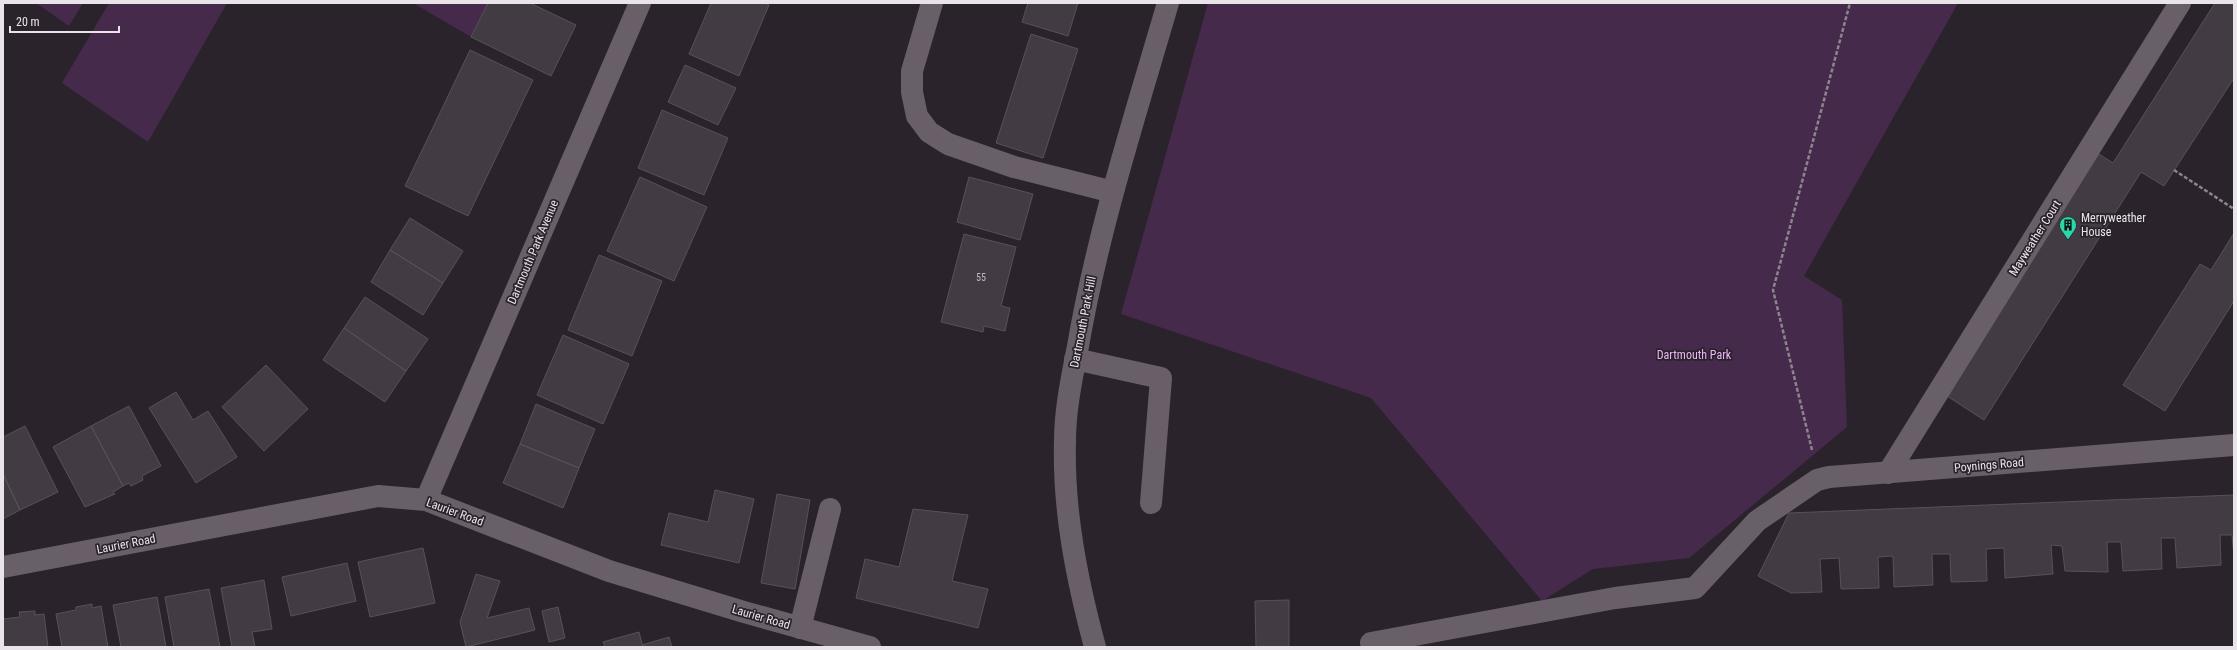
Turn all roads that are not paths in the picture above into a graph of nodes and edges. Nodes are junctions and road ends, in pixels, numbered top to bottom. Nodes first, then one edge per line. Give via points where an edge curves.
1 (640, 3) edge
2 (932, 3) edge
3 (1168, 3) edge
4 (2180, 3) edge
5 (1113, 192) junction
6 (1075, 359) junction
7 (2234, 445) edge
8 (1888, 473) junction
9 (426, 500) junction
10 (1151, 503) dead end
11 (830, 508) dead end
12 (3, 567) edge
13 (800, 628) junction
14 (1371, 643) dead end
15 (870, 647) edge
16 (1094, 647) edge

1 - 9 street, Dartmouth Park Avenue
2 - 5 street via 912,71 912,92 917,116 929,132 948,144 1014,167
3 - 5 street, Dartmouth Park Hill
4 - 8 street, Mayweather Court
5 - 6 street, Dartmouth Park Hill via 1085,304
6 - 10 street via 1161,378
6 - 16 street, Dartmouth Park Hill via 1064,440 1066,503 1079,588
7 - 8 street, Poynings Road
8 - 14 street, Poynings Road via 1829,477 1820,480 1756,521 1695,588 1615,598
9 - 12 street, Laurier Road via 378,496
9 - 13 street, Laurier Road via 609,571
11 - 13 street
13 - 15 street, Laurier Road

